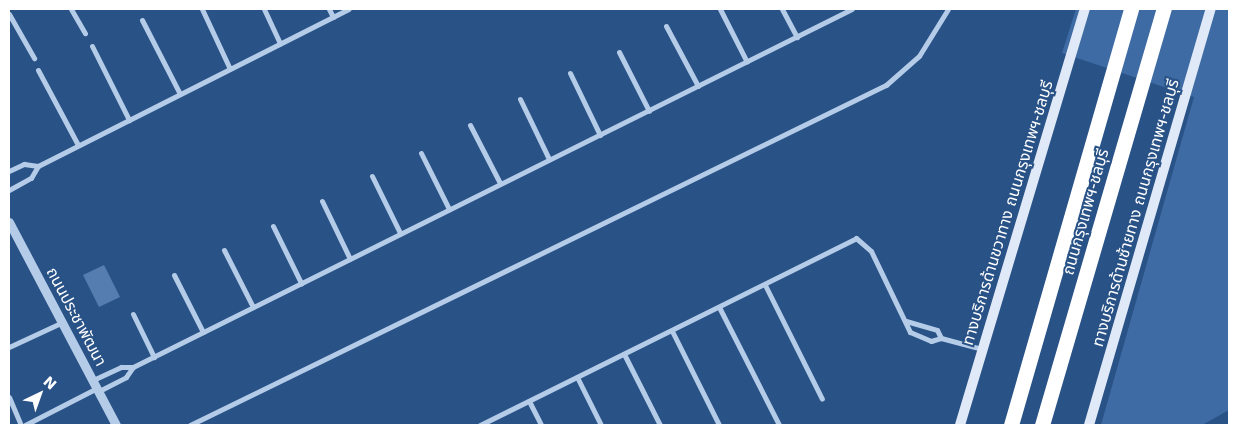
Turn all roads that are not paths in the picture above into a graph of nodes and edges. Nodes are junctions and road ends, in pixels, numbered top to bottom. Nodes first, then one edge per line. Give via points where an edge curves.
1 (71, 9) edge
2 (202, 9) edge
3 (264, 9) edge
4 (329, 9) edge
5 (349, 9) edge
6 (720, 9) edge
7 (782, 9) edge
8 (948, 9) edge
9 (1085, 9) edge
10 (1131, 9) edge
11 (1164, 9) edge
12 (1211, 9) edge
13 (852, 10) edge
14 (843, 11) edge
15 (9, 14) edge
16 (333, 17) junction
17 (142, 20) dead end
18 (666, 26) dead end
19 (85, 33) dead end
20 (796, 37) junction
21 (280, 44) junction
22 (92, 46) dead end
23 (619, 52) dead end
24 (34, 58) dead end
25 (747, 62) junction
26 (230, 69) junction
27 (38, 70) dead end
28 (570, 73) dead end
29 (698, 86) junction
30 (180, 94) junction
31 (520, 99) dead end
32 (650, 110) junction
33 (129, 120) junction
34 (470, 125) dead end
35 (600, 135) junction
36 (78, 145) junction
37 (421, 153) dead end
38 (549, 159) junction
39 (38, 166) junction
40 (9, 171) edge
41 (372, 176) dead end
42 (500, 183) junction
43 (9, 190) edge
44 (322, 201) dead end
45 (449, 209) junction
46 (9, 222) edge
47 (273, 226) dead end
48 (400, 233) junction
49 (224, 250) dead end
50 (350, 258) junction
51 (174, 275) dead end
52 (302, 283) junction
53 (765, 285) junction
54 (253, 307) junction
55 (720, 307) junction
56 (132, 314) dead end
57 (906, 321) junction
58 (61, 323) junction
59 (672, 331) junction
60 (202, 332) junction
61 (941, 338) junction
62 (9, 347) edge
63 (982, 349) junction
64 (624, 354) junction
65 (154, 357) junction
66 (133, 367) junction
67 (577, 377) junction
68 (96, 387) junction
69 (9, 397) edge
70 (822, 399) dead end
71 (529, 401) junction
72 (22, 425) edge
73 (26, 425) edge
74 (116, 425) edge
75 (190, 425) edge
76 (480, 425) edge
77 (541, 425) edge
78 (600, 425) edge
79 (660, 425) edge
80 (719, 425) edge
81 (779, 425) edge
82 (960, 425) edge
83 (1011, 425) edge
84 (1042, 425) edge
85 (1089, 425) edge

1 - 19 street
2 - 26 street
3 - 21 street
4 - 16 street
5 - 16 street
6 - 25 street
7 - 20 street
8 - 75 street via 919,56 886,85
9 - 63 main road, ทางบริการด้านขวาทาง ถนนกรุงเทพฯ-ชลบุรี
10 - 83 highway, ถนนกรุงเทพฯ-ชลบุรี
11 - 84 highway, ถนนกรุงเทพฯ-ชลบุรี
12 - 85 main road, ทางบริการด้านซ้ายทาง ถนนกรุงเทพฯ-ชลบุรี
13 - 14 street
14 - 20 street
15 - 24 street
16 - 21 street
17 - 30 street
18 - 29 street
20 - 25 street
21 - 26 street
22 - 33 street
23 - 32 street
25 - 29 street
26 - 30 street
27 - 36 street
28 - 35 street
29 - 32 street
30 - 33 street
31 - 38 street
32 - 35 street
33 - 36 street
34 - 42 street
35 - 38 street
36 - 39 street
37 - 45 street
38 - 42 street
39 - 40 street via 24,164
39 - 43 street via 31,178
41 - 48 street
42 - 45 street
44 - 50 street
45 - 48 street
46 - 58 street, ถนนประชาพัฒนา
47 - 52 street
48 - 50 street
49 - 54 street
50 - 52 street
51 - 60 street
52 - 54 street
53 - 55 street
53 - 57 street via 856,238 871,250
53 - 70 street
54 - 60 street
55 - 59 street
55 - 81 street
56 - 65 street
57 - 61 street via 937,330
57 - 61 street via 910,332 931,341
58 - 62 street
58 - 68 street, ถนนประชาพัฒนา
59 - 64 street
59 - 80 street
60 - 65 street
61 - 63 street
63 - 82 main road, ทางบริการด้านขวาทาง ถนนกรุงเทพฯ-ชลบุรี
64 - 67 street
64 - 79 street
65 - 66 street
66 - 68 street via 126,377
66 - 68 street via 121,367
67 - 71 street
67 - 78 street
68 - 73 street
68 - 74 street, ถนนประชาพัฒนา
69 - 72 street
71 - 76 street
71 - 77 street

